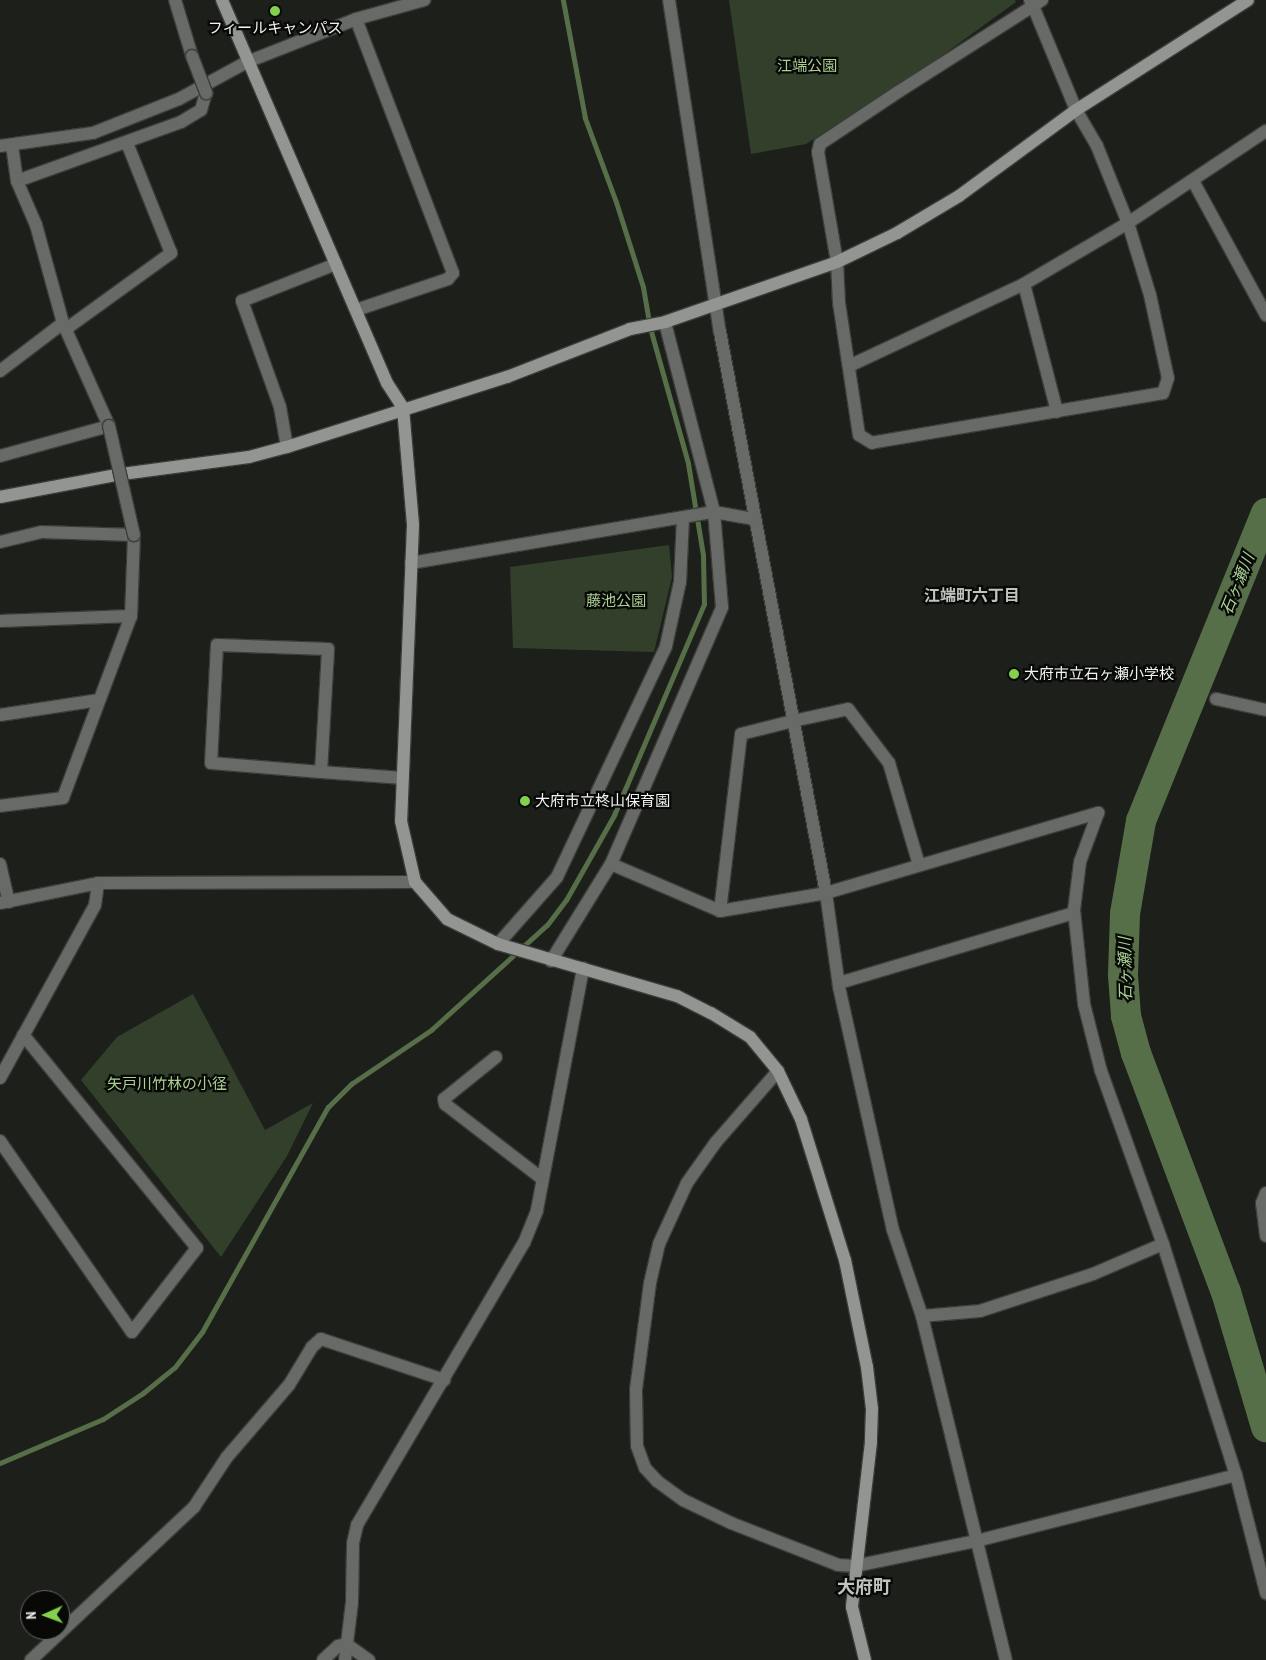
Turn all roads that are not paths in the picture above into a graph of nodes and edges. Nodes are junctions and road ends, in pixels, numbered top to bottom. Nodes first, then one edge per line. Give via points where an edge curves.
1 (175, 0) edge
2 (222, 0) edge
3 (424, 0) edge
4 (669, 0) edge
5 (1248, 0) edge
6 (1035, 2) edge
7 (356, 19) junction
8 (247, 62) junction
9 (1076, 110) junction
10 (1266, 131) edge
11 (127, 143) junction
12 (6, 146) edge
13 (17, 181) junction
14 (1193, 181) junction
15 (1128, 223) junction
16 (837, 262) junction
17 (336, 264) junction
18 (1024, 284) junction
19 (718, 303) junction
20 (356, 310) junction
21 (1266, 315) edge
22 (665, 322) junction
23 (64, 326) junction
24 (849, 366) junction
25 (0, 371) edge
26 (403, 408) junction
27 (1057, 412) junction
28 (109, 426) junction
29 (287, 447) junction
30 (0, 456) edge
31 (0, 496) edge
32 (714, 512) junction
33 (683, 519) junction
34 (754, 519) junction
35 (134, 535) junction
36 (0, 542) edge
37 (411, 562) junction
38 (131, 616) junction
39 (0, 621) edge
40 (1216, 698) dead end
41 (99, 700) junction
42 (1266, 710) edge
43 (0, 715) edge
44 (792, 721) junction
45 (321, 772) junction
46 (403, 778) junction
47 (0, 806) edge
48 (0, 864) edge
49 (611, 864) junction
50 (919, 865) junction
51 (416, 882) junction
52 (98, 884) junction
53 (826, 893) junction
54 (5, 903) edge
55 (720, 910) junction
56 (1074, 913) junction
57 (502, 945) junction
58 (550, 961) junction
59 (583, 968) junction
60 (839, 983) junction
61 (23, 1036) junction
62 (496, 1057) dead end
63 (778, 1071) junction
64 (0, 1078) edge
65 (0, 1141) edge
66 (541, 1178) junction
67 (1266, 1193) edge
68 (1266, 1236) edge
69 (1163, 1244) junction
70 (922, 1316) junction
71 (444, 1380) junction
72 (1236, 1475) junction
73 (976, 1541) junction
74 (855, 1566) junction
75 (1266, 1593) edge
76 (346, 1644) junction
77 (31, 1660) edge
78 (322, 1660) edge
79 (345, 1660) edge
80 (369, 1660) edge
81 (865, 1660) edge
82 (1006, 1660) edge

1 - 11 street, bridge via 206,93 201,110 181,122
2 - 8 street
3 - 7 street
4 - 19 street
5 - 9 street
6 - 9 street
6 - 16 street via 820,144 818,152
7 - 8 street
7 - 20 street via 453,273 448,279
8 - 12 street via 179,99 93,132
8 - 17 street
9 - 15 street via 1097,146
9 - 16 street via 959,196 897,233
10 - 14 street
11 - 13 street
11 - 23 street via 171,253
12 - 13 street
13 - 23 street via 36,225
14 - 15 street
14 - 21 street
15 - 18 street
15 - 27 street via 1150,295 1168,378 1163,393
16 - 19 street
16 - 24 street
17 - 20 street
17 - 29 street via 242,301 280,407
18 - 24 street
18 - 27 street
19 - 22 street
19 - 34 street
20 - 26 street via 388,383
22 - 26 street via 630,329 507,377
22 - 32 street
23 - 25 street
23 - 28 street
24 - 27 street via 859,435 872,443
26 - 29 street
26 - 37 street via 413,525
28 - 30 street
28 - 35 street, bridge
29 - 31 street via 249,457 122,474
32 - 33 street
32 - 34 street
32 - 49 street via 722,607
33 - 37 street
33 - 57 street via 680,582 666,646 556,877
34 - 44 street
35 - 36 street via 41,532
35 - 38 street
37 - 46 street
38 - 39 street
38 - 41 street
40 - 42 street
41 - 43 street
41 - 47 street via 63,798
44 - 50 street via 848,709 889,763
44 - 53 street
44 - 55 street via 741,734
45 - 45 street via 211,763 217,645 328,649
45 - 46 street
46 - 51 street via 401,821
48 - 54 street
49 - 55 street
49 - 58 street
50 - 53 street
50 - 56 street via 1098,813 1080,862
51 - 52 street
51 - 57 street via 447,919
52 - 54 street
52 - 61 street via 96,905
53 - 55 street
53 - 60 street
56 - 60 street
56 - 69 street via 1091,1039
57 - 58 street
58 - 59 street
59 - 63 street via 677,996 750,1037
59 - 66 street
60 - 70 street via 893,1230
61 - 64 street
61 - 65 street via 197,1248 132,1332
62 - 66 street via 444,1099 444,1104
63 - 74 street via 800,1119 842,1252 867,1367 872,1409 871,1442
63 - 74 street via 716,1142 687,1183 659,1244 650,1283 636,1390 637,1446 645,1468 683,1500 731,1523 838,1565
66 - 71 street via 537,1210 524,1243
67 - 68 street via 1262,1203
69 - 70 street via 1093,1274 980,1311
69 - 72 street
70 - 73 street
71 - 76 street via 357,1525
71 - 77 street via 321,1339 312,1347 289,1385 227,1457 194,1507
72 - 73 street
72 - 75 street
73 - 74 street
73 - 82 street
74 - 81 street via 852,1607
76 - 78 street via 338,1646
76 - 79 street
76 - 80 street

